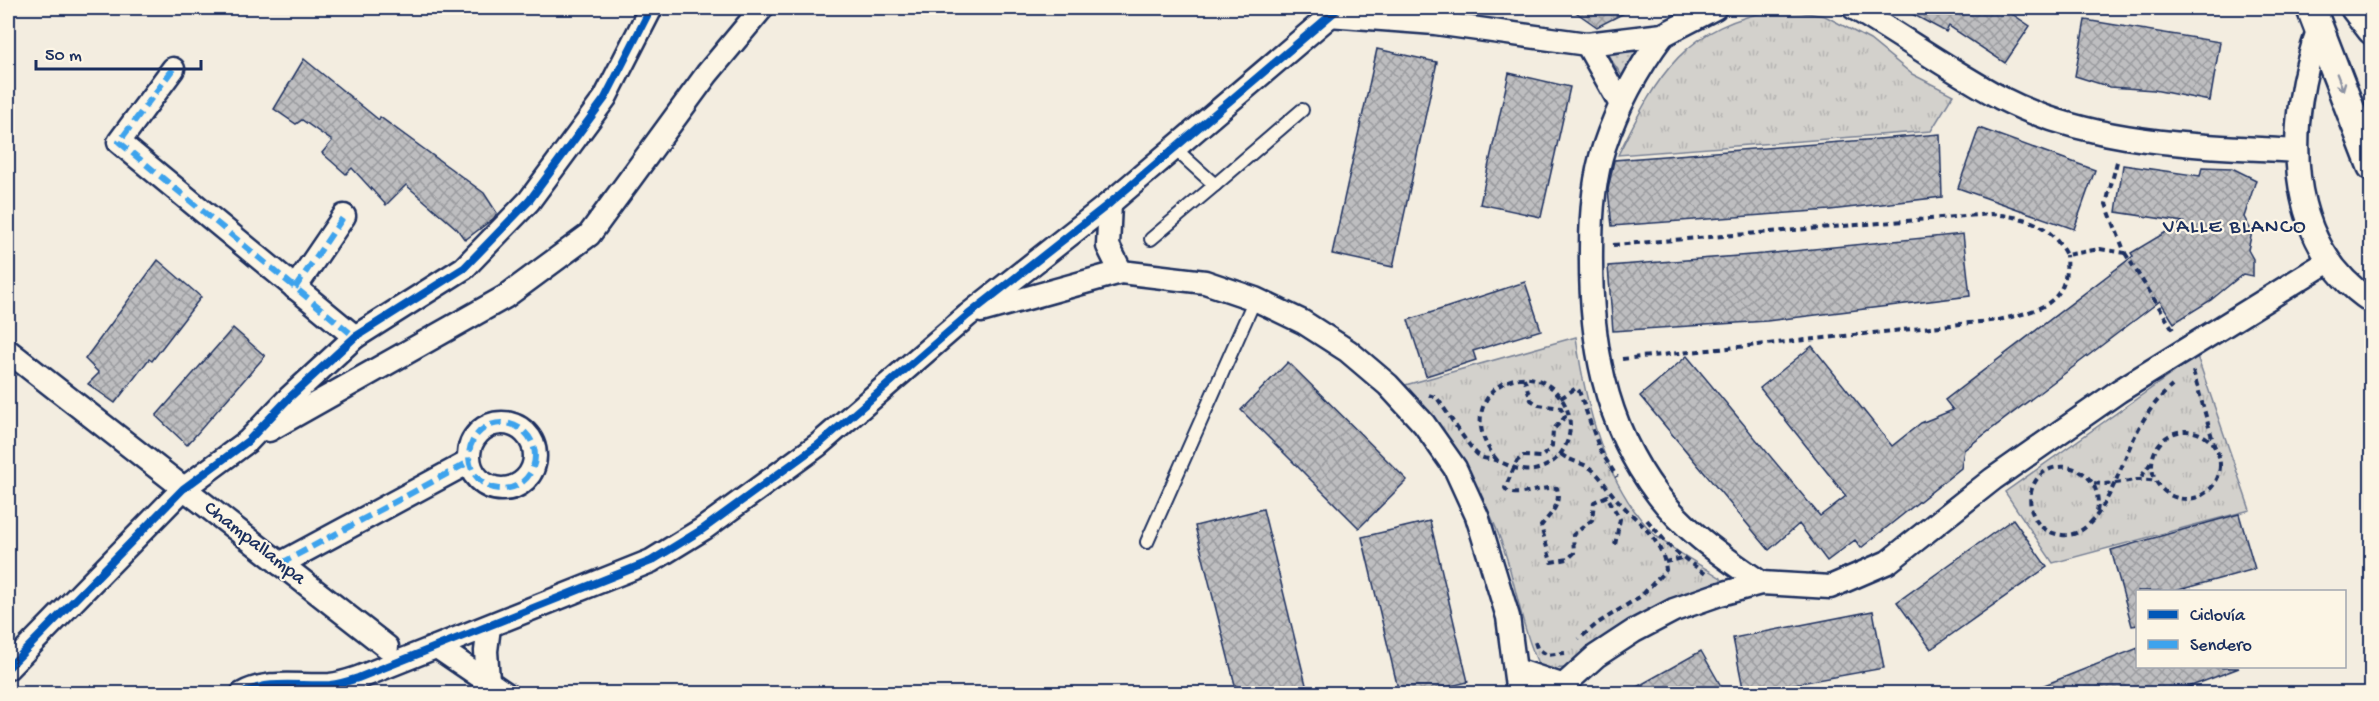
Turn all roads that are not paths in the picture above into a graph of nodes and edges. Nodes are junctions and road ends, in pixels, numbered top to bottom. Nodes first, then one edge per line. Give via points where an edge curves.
1 (651, 8) edge
2 (762, 8) edge
3 (1715, 8) edge
4 (1854, 8) edge
5 (2355, 8) edge
6 (1334, 11) edge
7 (2315, 18) edge
8 (2372, 30) edge
9 (1664, 35) junction
10 (1587, 44) junction
11 (173, 69) dead end
12 (1620, 103) junction
13 (1302, 110) dead end
14 (1174, 148) junction
15 (2295, 151) junction
16 (2369, 151) edge
17 (1215, 185) junction
18 (1110, 203) junction
19 (344, 216) dead end
20 (1151, 239) dead end
21 (2327, 262) junction
22 (1121, 272) junction
23 (295, 288) junction
24 (1255, 299) junction
25 (2372, 302) edge
26 (968, 315) junction
27 (355, 338) junction
28 (8, 351) edge
29 (248, 441) junction
30 (469, 462) dead end
31 (183, 489) junction
32 (1147, 542) dead end
33 (280, 564) junction
34 (1761, 583) junction
35 (489, 627) junction
36 (387, 647) dead end
37 (437, 647) junction
38 (8, 668) edge
39 (1516, 670) junction
40 (497, 687) edge
41 (1558, 689) edge
42 (242, 693) edge
43 (1518, 693) edge

1 - 27 street via 605,98 529,201 464,268
2 - 29 street via 707,74 589,235 505,297
3 - 9 street
4 - 15 street via 2002,99 2069,124 2144,141
5 - 8 street
6 - 10 street
6 - 14 street
7 - 15 street via 2297,109
7 -> 16 street
9 - 10 street
9 - 12 street
10 - 12 street
11 - 23 street via 119,142
12 - 34 street via 1595,182 1590,301 1598,362 1619,430 1658,495 1702,542
13 - 17 lane
14 - 17 lane
14 - 18 street
15 - 21 street via 2306,208
17 - 20 lane
18 - 22 street via 1108,246
18 - 26 street
19 - 23 street
21 - 25 street
21 - 34 street via 2119,391 1993,479 1888,562 1830,587
22 - 24 street via 1205,282
22 - 26 street
23 - 27 street
24 - 32 lane
24 - 39 street via 1303,322 1388,385 1424,424 1455,468 1477,516 1508,617
26 - 35 street via 818,444 703,529 651,561
27 - 29 street
28 - 31 street, Champallampa
29 - 31 street
30 - 33 street
31 - 33 street, Champallampa
31 - 38 street
33 - 36 street, Champallampa
34 - 41 street via 1717,594 1664,615 1596,656
35 - 37 street
35 - 40 street via 486,651
37 - 40 street
37 - 42 street via 350,681 332,685 277,684
39 - 41 street
39 - 43 street

